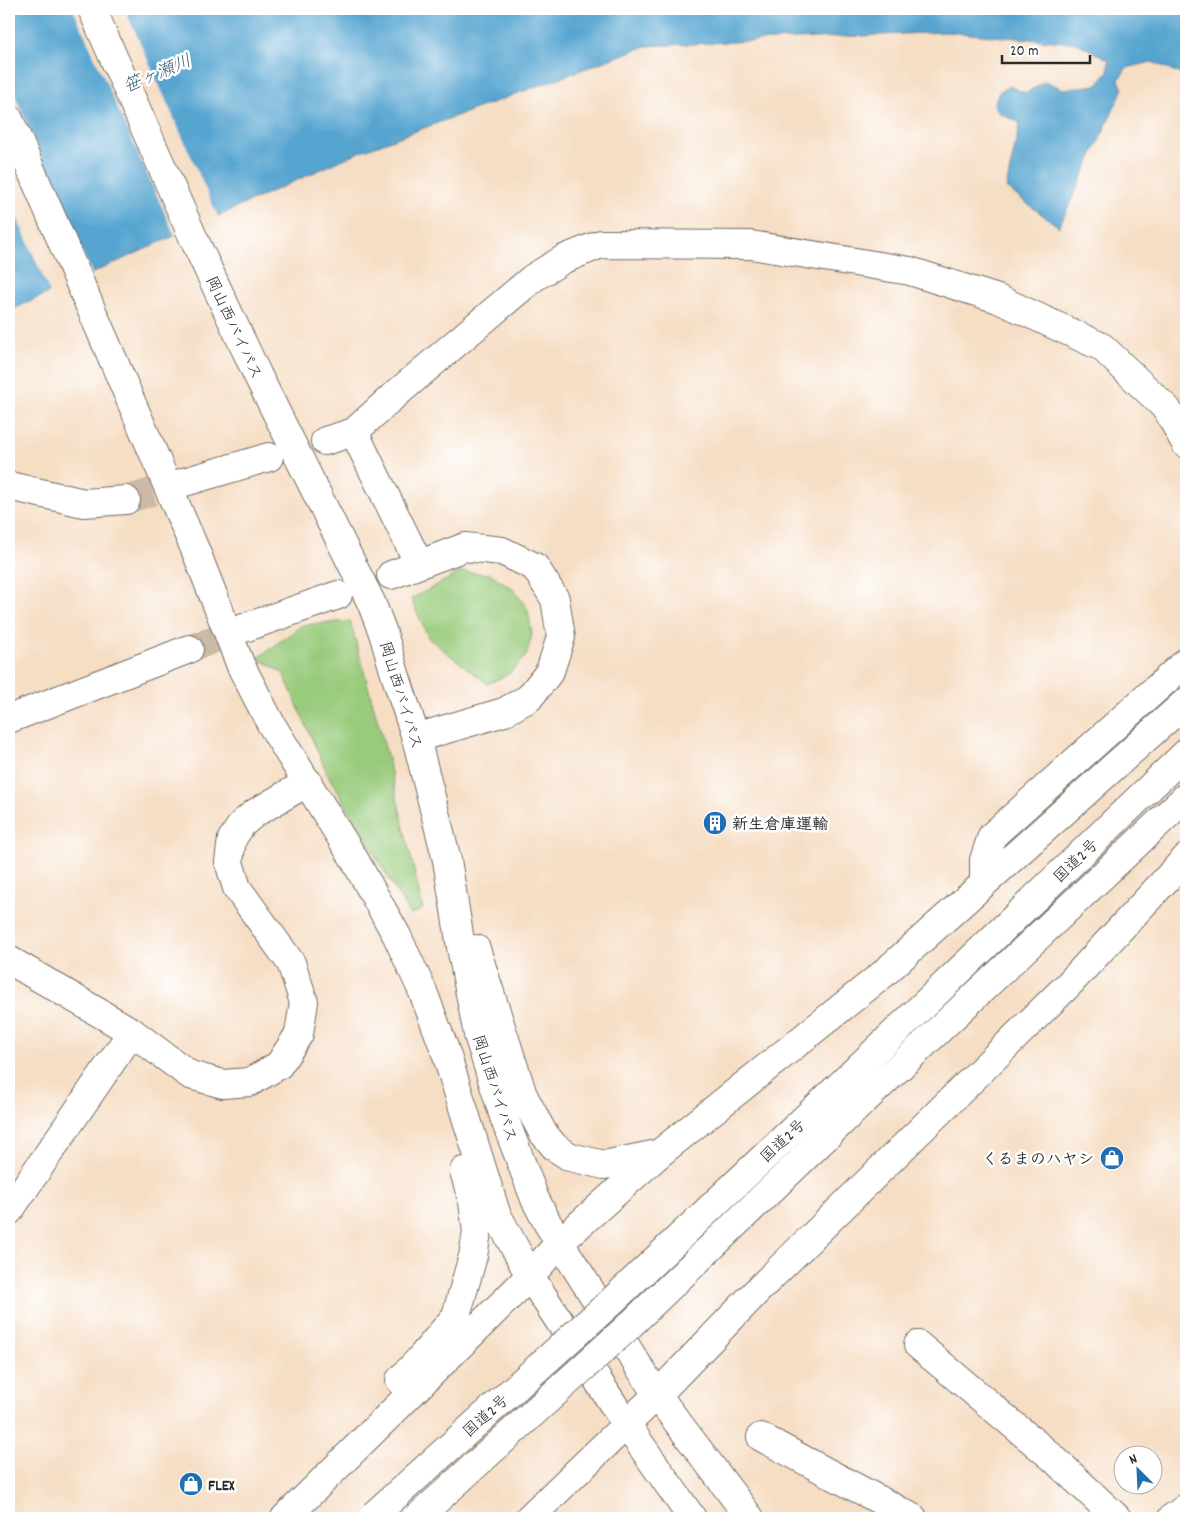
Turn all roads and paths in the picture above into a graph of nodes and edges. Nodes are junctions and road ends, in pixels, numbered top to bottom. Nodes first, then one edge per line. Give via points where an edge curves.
1 (92, 9) edge
2 (9, 119) edge
3 (354, 432) junction
4 (325, 441) dead end
5 (1186, 444) edge
6 (269, 457) dead end
7 (182, 483) tunnel mouth
8 (9, 486) edge
9 (126, 500) tunnel mouth
10 (419, 564) junction
11 (391, 575) dead end
12 (338, 595) dead end
13 (244, 628) tunnel mouth
14 (189, 650) tunnel mouth
15 (1186, 662) edge
16 (1181, 706) edge
17 (9, 718) edge
18 (416, 738) junction
19 (1186, 753) edge
20 (308, 782) junction
21 (1186, 797) edge
22 (1186, 858) edge
23 (447, 860) junction
24 (984, 882) junction
25 (9, 960) edge
26 (132, 1032) junction
27 (446, 1050) junction
28 (660, 1153) junction
29 (9, 1211) edge
30 (560, 1242) junction
31 (530, 1276) junction
32 (918, 1345) dead end
33 (657, 1395) junction
34 (626, 1424) junction
35 (761, 1437) dead end
36 (1186, 1508) edge
37 (372, 1517) edge
38 (280, 1518) edge
39 (286, 1518) edge
40 (417, 1518) edge
41 (529, 1518) edge
42 (692, 1518) edge
43 (750, 1518) edge
44 (913, 1518) edge
45 (1117, 1518) edge
46 (1172, 1518) edge

1 - 18 main road, 岡山西バイパス via 258,376 371,602
2 - 20 main road via 197,554 241,666 271,724
3 - 4 main road
3 - 5 main road via 533,278 564,259 600,244 751,245 910,271 1007,303 1102,347 1167,409
3 - 10 main road
6 - 7 main road
8 - 9 main road via 84,503
10 - 11 main road
10 - 18 main road via 465,547 502,551 535,568 555,599 561,637 550,671 528,698 504,712
12 - 13 main road
14 - 17 main road
15 - 24 main road via 992,836 984,860
16 - 24 main road
18 - 23 main road, 岡山西バイパス
19 - 37 main road, 国道2号, bridge via 612,1301
20 - 26 main road via 242,824 232,839 229,862 237,888 291,963 304,1002 299,1034 279,1065 250,1082 223,1084 190,1074
20 - 27 main road via 397,936
21 - 40 main road, 国道2号, bridge via 628,1327
22 - 33 main road via 1069,984 759,1289
23 - 28 main road via 523,1095 543,1133 570,1157 604,1166
23 - 30 main road, 岡山西バイパス via 478,1035 535,1199
24 - 28 main road via 882,975
25 - 26 main road
26 - 29 main road
27 - 31 main road via 496,1213
27 - 38 main road via 443,1100 473,1202 477,1232 456,1316 294,1493
28 - 30 main road
30 - 31 main road
30 - 33 main road, 岡山西バイパス
31 - 34 main road
31 - 39 main road
32 - 45 main road via 1054,1458
33 - 34 main road
33 - 43 main road, 岡山西バイパス
34 - 41 main road
34 - 42 main road
35 - 44 main road
36 - 46 main road

